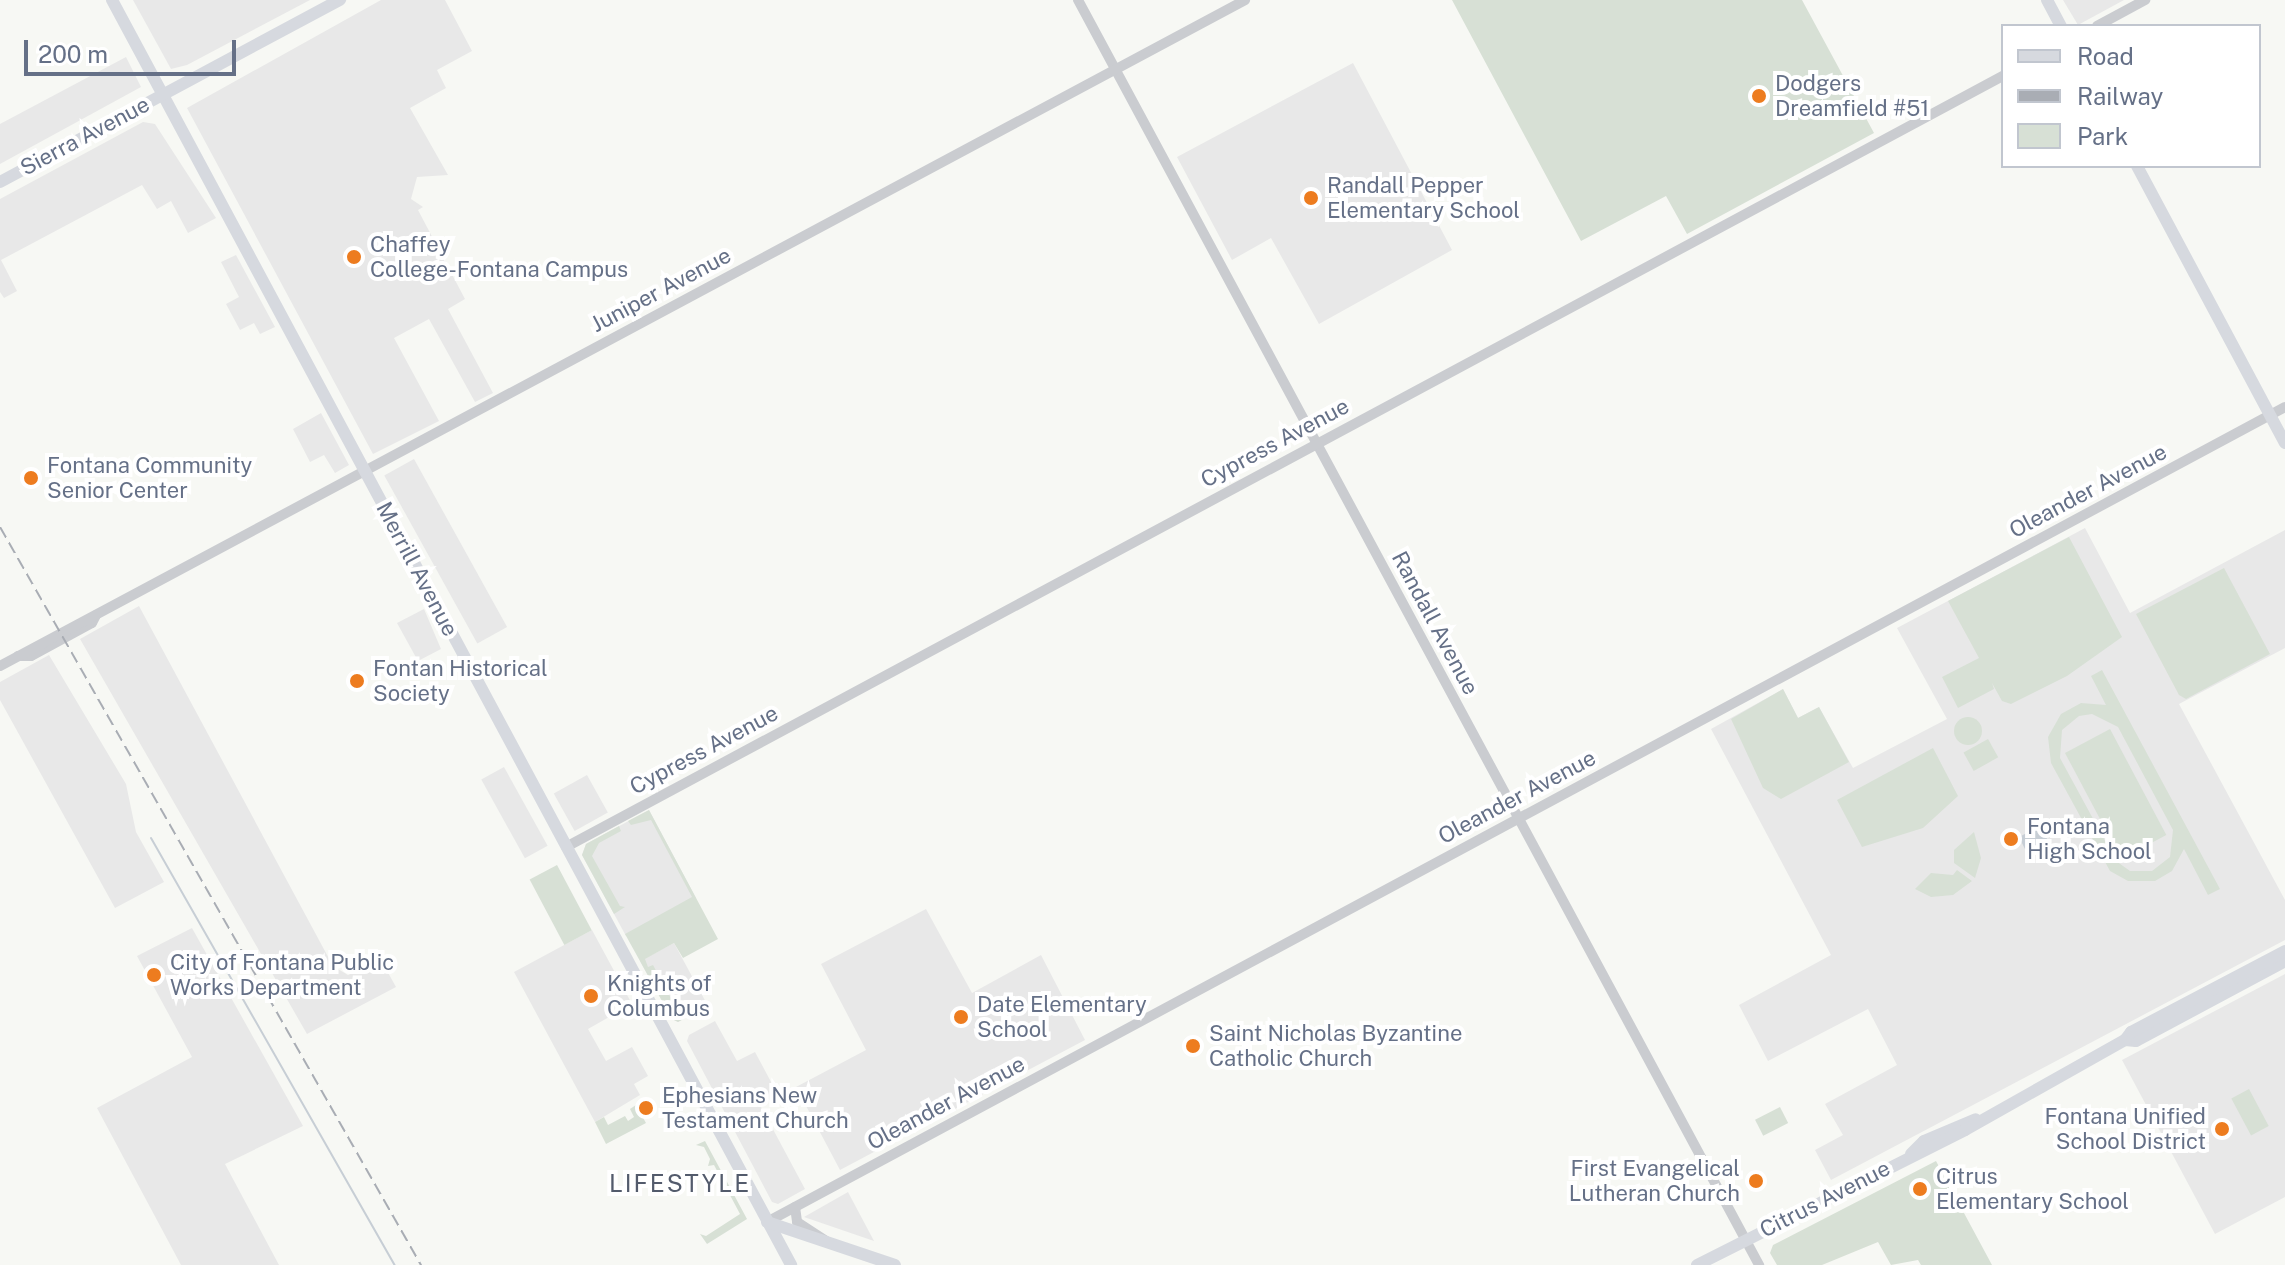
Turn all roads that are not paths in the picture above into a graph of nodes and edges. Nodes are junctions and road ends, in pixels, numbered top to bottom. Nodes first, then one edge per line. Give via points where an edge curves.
1 (112, 0) edge
2 (340, 0) edge
3 (1078, 0) edge
4 (1245, 0) edge
5 (2047, 0) edge
6 (2145, 0) edge
7 (2060, 24) edge
8 (2101, 24) edge
9 (1115, 70) junction
10 (2001, 77) edge
11 (161, 95) junction
12 (2138, 168) edge
13 (0, 182) edge
14 (2285, 407) edge
15 (2270, 416) junction
16 (2285, 443) edge
17 (1316, 444) junction
18 (365, 472) junction
19 (0, 666) edge
20 (1518, 820) junction
21 (566, 847) junction
22 (2285, 951) edge
23 (2285, 961) edge
24 (2125, 1040) junction
25 (795, 1207) junction
26 (767, 1222) junction
27 (1745, 1240) junction
28 (828, 1242) junction
29 (791, 1265) edge
30 (895, 1265) edge
31 (1697, 1265) edge
32 (1759, 1265) edge

1 - 11 main road, Merrill Avenue
2 - 11 main road, Sierra Avenue
3 - 9 street, Randall Avenue
4 - 9 street, Juniper Avenue
5 - 7 main road
6 - 8 street
9 - 17 street, Randall Avenue
9 - 18 street, Juniper Avenue
10 - 17 street, Cypress Avenue
11 - 13 main road, Sierra Avenue
11 - 18 main road, Merrill Avenue
12 - 15 main road
14 - 15 street, Oleander Avenue
15 - 16 main road
15 - 20 street, Oleander Avenue
17 - 20 street, Randall Avenue
17 - 21 street, Cypress Avenue
18 - 19 street, Juniper Avenue
18 - 21 main road, Merrill Avenue
20 - 25 street, Oleander Avenue
20 - 27 street, Randall Avenue
21 - 26 main road, Merrill Avenue
22 - 24 main road, Citrus Avenue via 2131,1032
23 - 24 main road, Citrus Avenue via 2136,1041
24 - 27 main road, Citrus Avenue via 1918,1155
25 - 26 street, Oleander Avenue
25 - 28 street via 797,1222
26 - 28 main road
26 - 29 main road, Merrill Avenue
27 - 31 main road, Citrus Avenue
27 - 32 street, Randall Avenue
28 - 30 main road

